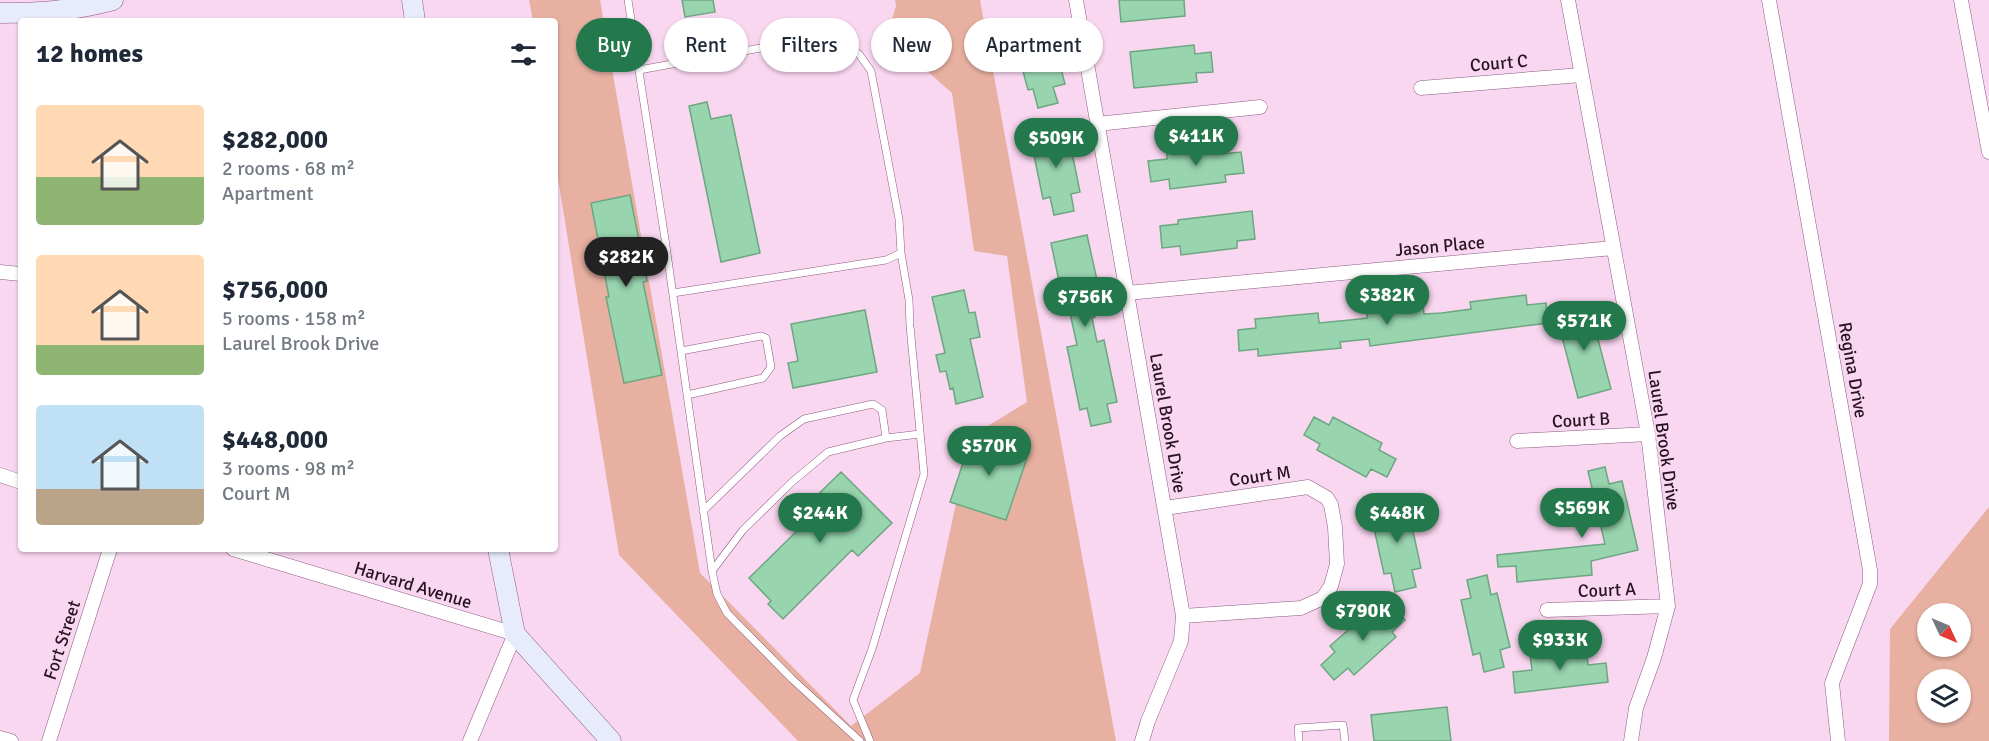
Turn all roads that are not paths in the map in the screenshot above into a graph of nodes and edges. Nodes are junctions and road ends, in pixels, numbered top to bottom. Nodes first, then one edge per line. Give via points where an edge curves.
1 (113, 0) edge
2 (412, 0) edge
3 (628, 0) edge
4 (1077, 0) edge
5 (1568, 0) edge
6 (1769, 0) edge
7 (1961, 0) edge
8 (0, 14) edge
9 (415, 18) edge
10 (631, 18) edge
11 (652, 68) edge
12 (639, 72) edge
13 (1581, 75) junction
14 (1420, 88) dead end
15 (1260, 107) dead end
16 (1097, 124) junction
17 (1989, 152) edge
18 (1613, 248) junction
19 (901, 254) junction
20 (0, 272) edge
21 (18, 274) edge
22 (673, 293) junction
23 (1127, 293) junction
24 (681, 351) junction
25 (687, 395) junction
26 (920, 434) junction
27 (1648, 434) junction
28 (886, 438) junction
29 (1517, 441) dead end
30 (0, 475) edge
31 (18, 481) edge
32 (1165, 508) junction
33 (703, 511) junction
34 (109, 552) edge
35 (243, 552) edge
36 (499, 552) edge
37 (711, 571) junction
38 (1668, 606) junction
39 (1547, 610) dead end
40 (1183, 615) junction
41 (515, 634) junction
42 (0, 738) edge
43 (11, 741) edge
44 (49, 741) edge
45 (470, 741) edge
46 (611, 741) edge
47 (861, 741) edge
48 (870, 741) edge
49 (1142, 741) edge
50 (1299, 741) edge
51 (1345, 741) edge
52 (1631, 741) edge
53 (1838, 741) edge

1 - 8 street via 70,10
2 - 9 street
3 - 10 lane
4 - 16 street, Laurel Brook Drive
5 - 13 street, Laurel Brook Drive
6 - 53 street, Regina Drive via 1870,570 1870,584 1832,683
7 - 17 street
11 - 19 lane via 827,36 859,54 871,71 899,219
12 - 22 lane
13 - 14 street, Court C
13 - 18 street, Laurel Brook Drive
15 - 16 street
16 - 23 street, Laurel Brook Drive
18 - 23 street, Jason Place
18 - 27 street, Laurel Brook Drive
19 - 22 lane via 886,260
19 - 26 lane via 909,300
20 - 21 street
22 - 24 lane
23 - 32 street, Laurel Brook Drive
24 - 25 lane
24 - 25 lane via 761,336 766,338 771,367 763,378
25 - 33 lane
26 - 28 lane
26 - 48 lane via 924,474 853,700
27 - 29 street, Court B
27 - 38 street, Laurel Brook Drive
28 - 33 lane via 882,410 873,404 804,419 780,436
28 - 37 lane via 828,452 743,530
30 - 31 street
32 - 40 street, Laurel Brook Drive
32 - 40 street, Court M via 1308,488 1327,498 1333,516 1337,564 1323,598 1301,608
33 - 37 lane
34 - 44 street, Fort Street
35 - 41 street, Harvard Avenue
36 - 41 street
37 - 47 lane via 727,613
38 - 39 street, Court A
38 - 52 street, Laurel Brook Drive via 1636,708
40 - 49 street, Laurel Brook Drive via 1181,641
41 - 45 street
41 - 46 street
42 - 43 street
50 - 51 lane via 1298,728 1343,725

